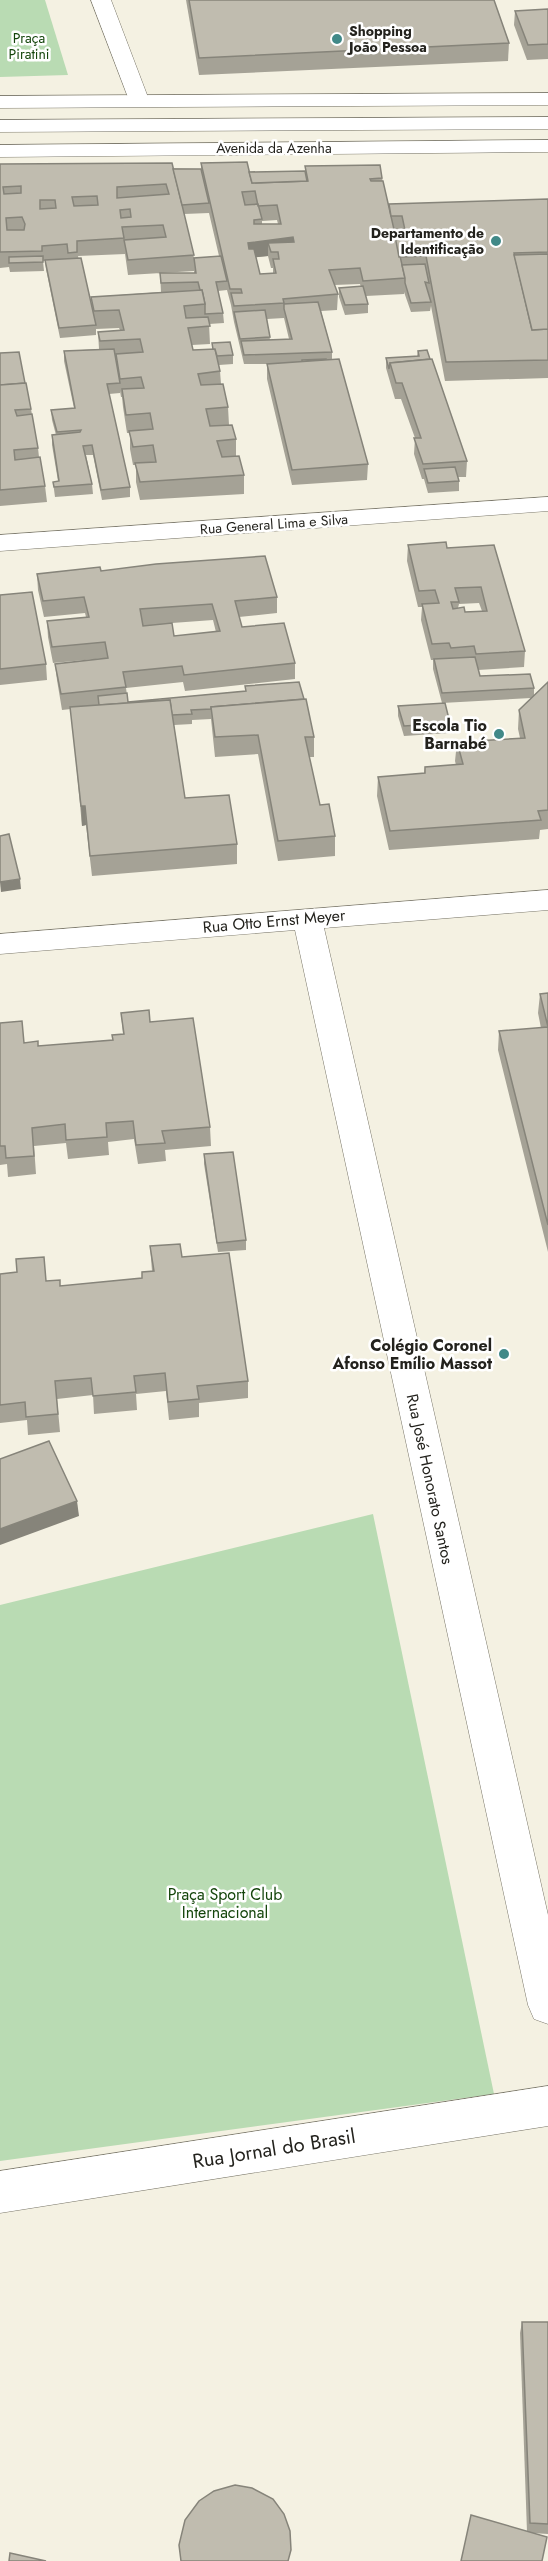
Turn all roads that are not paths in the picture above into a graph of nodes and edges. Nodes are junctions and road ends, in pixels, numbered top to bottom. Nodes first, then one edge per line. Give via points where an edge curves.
1 (101, 0) edge
2 (548, 99) edge
3 (139, 100) junction
4 (0, 102) edge
5 (548, 123) edge
6 (0, 126) edge
7 (548, 146) edge
8 (0, 151) edge
9 (548, 504) edge
10 (0, 543) edge
11 (548, 900) edge
12 (307, 918) junction
13 (0, 944) edge
14 (548, 2005) edge
15 (548, 2106) edge
16 (0, 2192) edge

1 - 3 street
2 - 3 street
3 - 4 street
5 - 6 street
7 - 8 street, Avenida da Azenha
9 - 10 street, Rua General Lima e Silva
11 - 12 street, Rua Otto Ernst Meyer
12 - 13 street, Rua Otto Ernst Meyer
12 - 14 street, Rua José Honorato Santos
15 - 16 street, Rua Jornal do Brasil

